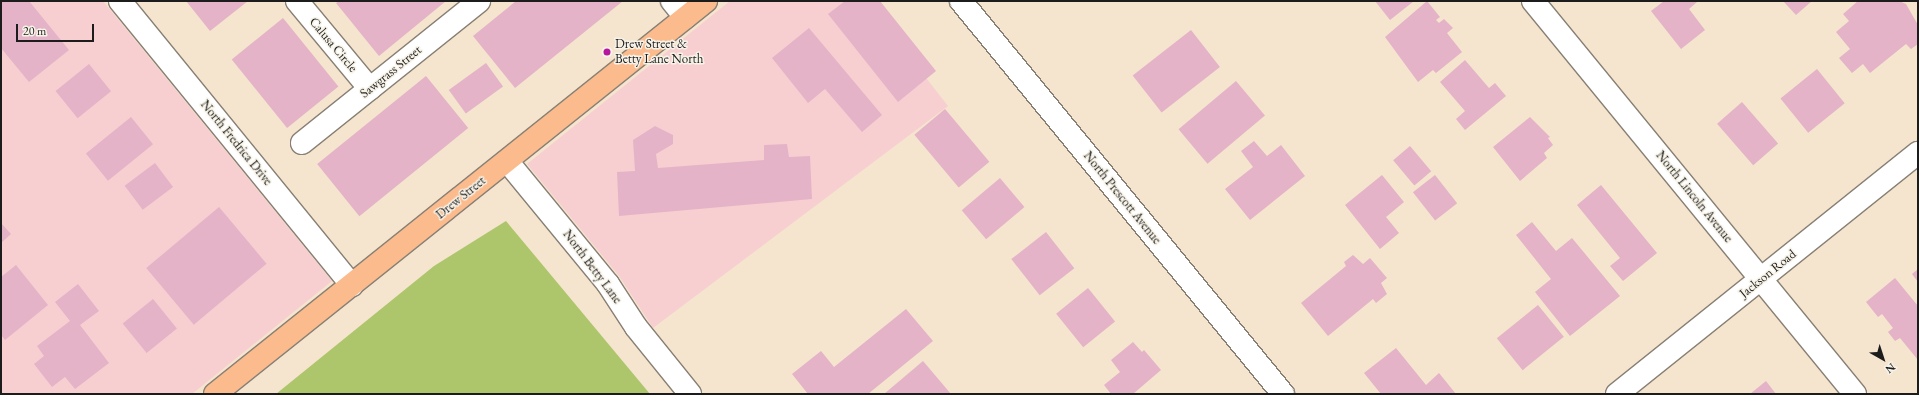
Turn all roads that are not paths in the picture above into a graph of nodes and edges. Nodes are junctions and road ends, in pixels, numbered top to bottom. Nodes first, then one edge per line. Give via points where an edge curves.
1 (120, 1) edge
2 (297, 1) edge
3 (479, 1) edge
4 (706, 1) edge
5 (961, 1) edge
6 (1533, 1) edge
7 (679, 9) edge
8 (370, 89) junction
9 (302, 143) dead end
10 (1918, 153) edge
11 (508, 160) junction
12 (1761, 279) junction
13 (352, 285) junction
14 (215, 394) edge
15 (690, 394) edge
16 (1282, 394) edge
17 (1617, 394) edge
18 (1855, 394) edge

1 - 13 street, North Fredrica Drive
2 - 8 street, Calusa Circle
3 - 8 street, Sawgrass Street
4 - 7 main road, Drew Street
5 - 16 street, North Prescott Avenue
6 - 12 street, North Lincoln Avenue
7 - 11 main road, Drew Street
8 - 9 street, Sawgrass Street
10 - 12 street, Jackson Road
11 - 13 main road, Drew Street
11 - 15 street, North Betty Lane via 608,284 636,328
12 - 17 street, Jackson Road
12 - 18 street, North Lincoln Avenue
13 - 14 main road, Drew Street

